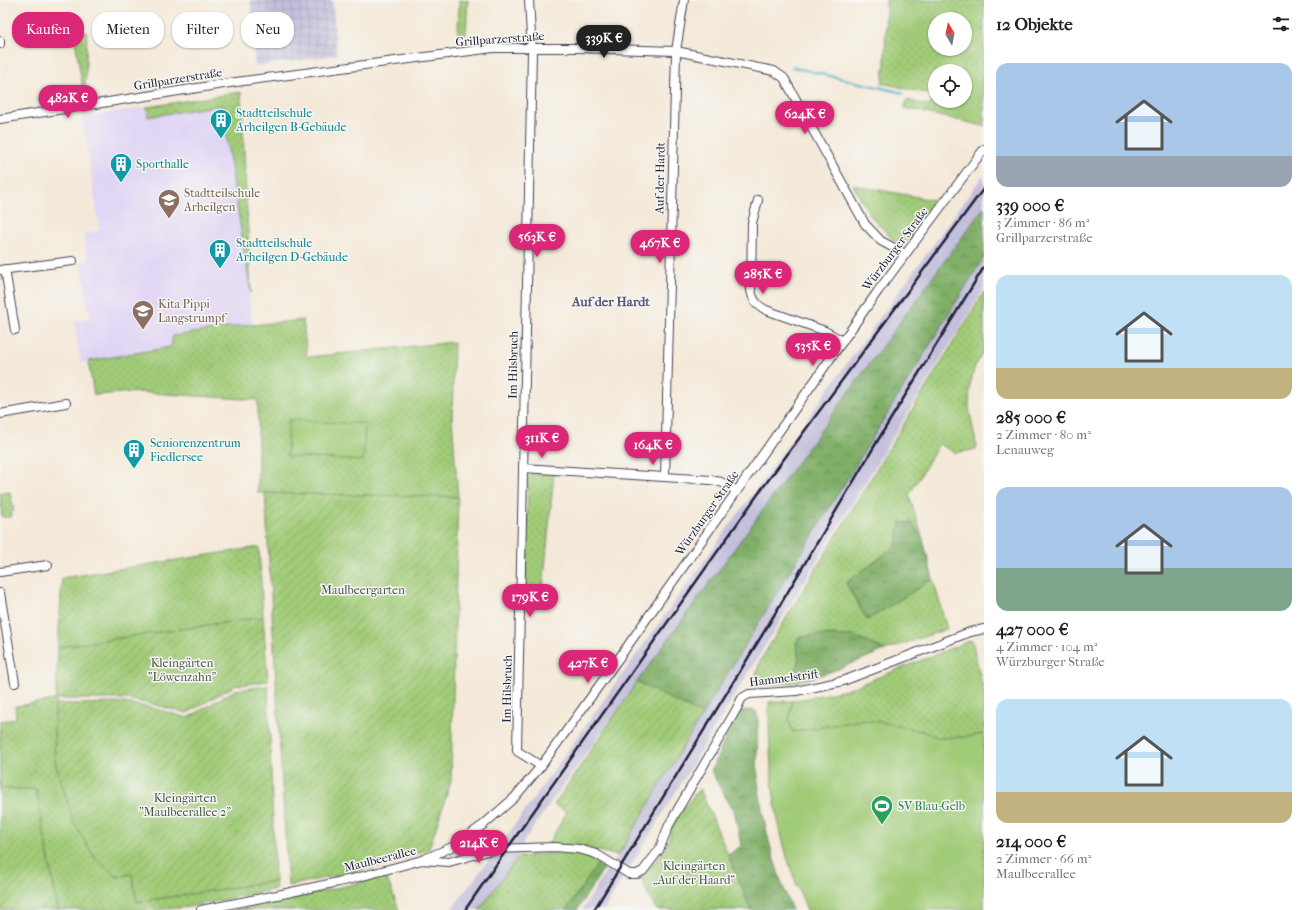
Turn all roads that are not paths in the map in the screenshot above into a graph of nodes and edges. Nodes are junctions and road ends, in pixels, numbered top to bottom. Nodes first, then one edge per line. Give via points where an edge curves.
1 (529, 0) edge
2 (684, 0) edge
3 (532, 47) junction
4 (676, 51) junction
5 (0, 119) edge
6 (984, 150) edge
7 (758, 200) dead end
8 (906, 254) junction
9 (73, 261) dead end
10 (2, 270) edge
11 (15, 330) dead end
12 (843, 341) junction
13 (66, 403) dead end
14 (0, 414) edge
15 (523, 468) junction
16 (665, 477) junction
17 (737, 491) junction
18 (48, 565) dead end
19 (0, 572) edge
20 (0, 593) edge
21 (984, 629) edge
22 (15, 683) dead end
23 (541, 766) junction
24 (422, 860) junction
25 (633, 874) joint
26 (201, 910) edge

1 - 3 street, Im Hilsbruch
2 - 4 street, Auf der Hardt
3 - 4 street, Grillparzerstraße
3 - 5 street, Grillparzerstraße via 493,48 243,81
3 - 15 street, Im Hilsbruch
4 - 8 street, Grillparzerstraße via 774,71 784,78 865,224 881,241
4 - 16 street, Auf der Hardt
6 - 8 street, Würzburger Straße
7 - 12 street via 752,223 752,299 766,310 825,331
8 - 12 street, Würzburger Straße
9 - 10 street
10 - 11 street
12 - 17 street, Würzburger Straße
13 - 14 street
15 - 16 street
15 - 23 street, Im Hilsbruch via 517,751
16 - 17 street via 721,482
17 - 23 street, Würzburger Straße
18 - 19 street
20 - 22 street
21 - 25 street, Hammelstrift via 970,632 843,681 796,691 745,695 669,825 659,850 643,871
23 - 24 street, Würzburger Straße via 514,798 483,825 452,847
24 - 25 street, Maulbeerallee via 449,862 495,849 555,847 579,849 596,854
24 - 26 street, Maulbeerallee via 352,879

